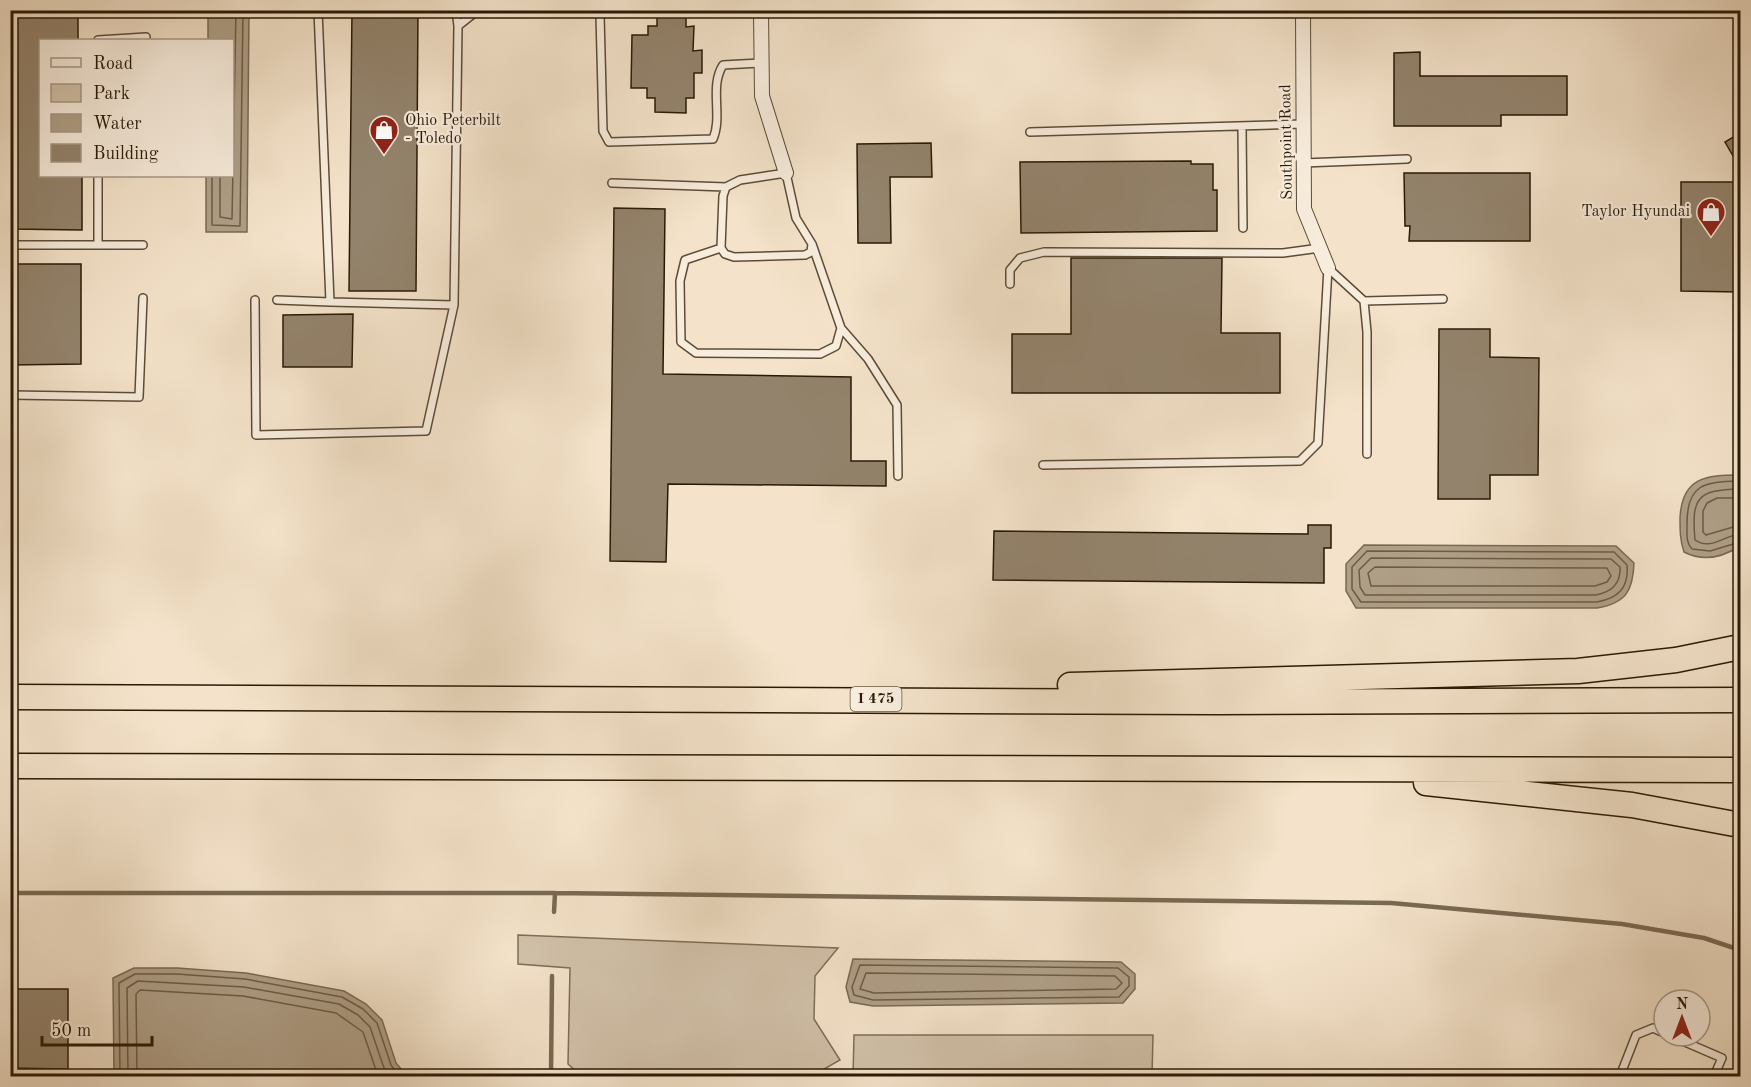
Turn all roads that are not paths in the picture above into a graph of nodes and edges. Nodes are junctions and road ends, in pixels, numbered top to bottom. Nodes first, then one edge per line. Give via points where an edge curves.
1 (318, 10) edge
2 (456, 10) edge
3 (478, 10) edge
4 (760, 10) edge
5 (1303, 10) edge
6 (600, 15) dead end
7 (458, 26) junction
8 (146, 37) dead end
9 (114, 39) edge
10 (760, 63) junction
11 (1302, 124) junction
12 (1242, 127) junction
13 (1030, 132) dead end
14 (1407, 159) dead end
15 (1303, 163) junction
16 (786, 173) junction
17 (98, 177) edge
18 (612, 183) dead end
19 (726, 187) junction
20 (1243, 228) dead end
21 (812, 244) junction
22 (10, 245) edge
23 (98, 245) junction
24 (143, 245) dead end
25 (721, 248) junction
26 (1320, 248) junction
27 (1328, 268) junction
28 (1010, 284) dead end
29 (143, 298) dead end
30 (1443, 299) dead end
31 (255, 300) dead end
32 (277, 300) dead end
33 (1364, 301) junction
34 (330, 302) junction
35 (453, 305) junction
36 (841, 328) junction
37 (10, 395) edge
38 (1367, 454) dead end
39 (1043, 465) dead end
40 (898, 476) dead end
41 (1740, 647) edge
42 (10, 698) edge
43 (730, 699) junction
44 (1740, 700) edge
45 (10, 766) edge
46 (1202, 769) junction
47 (1740, 770) edge
48 (1740, 825) edge
49 (1652, 1028) edge
50 (1699, 1048) edge
51 (1620, 1077) edge
52 (1714, 1077) edge

1 - 34 lane
2 - 7 lane
3 - 7 lane
4 - 10 street
5 - 11 street, Southpoint Road
6 - 10 lane via 603,130 609,142 713,140 717,130 717,74 723,65
7 - 35 lane
8 - 9 lane
10 - 16 street via 762,96
11 - 12 lane
11 - 15 street, Southpoint Road
12 - 13 lane
12 - 20 lane
14 - 15 lane
15 - 26 street, Southpoint Road via 1304,209
16 - 19 lane via 740,180
16 - 21 lane via 796,218
17 - 23 lane
18 - 19 lane
19 - 25 lane
21 - 25 lane via 811,252 805,255 734,257
21 - 36 lane
22 - 23 lane
23 - 24 lane
25 - 36 lane via 685,260 680,281 681,342 696,353 820,354 836,346
26 - 27 street, Southpoint Road
26 - 28 lane via 1282,253 1044,252 1020,258 1010,270
27 - 33 lane
27 - 39 lane via 1318,443 1300,461
29 - 37 lane via 139,398
30 - 33 lane
31 - 35 lane via 256,435 426,431
32 - 34 lane
33 - 38 lane
34 - 35 lane
36 - 40 lane via 868,359 897,405
41 - 43 highway via 1676,660 1578,671 1119,683
42 - 43 highway, I 475
43 - 44 highway, I 475
45 - 46 highway
46 - 47 highway
46 - 48 highway via 1433,783 1632,805
49 - 51 lane via 1636,1035
50 - 52 lane via 1722,1058

